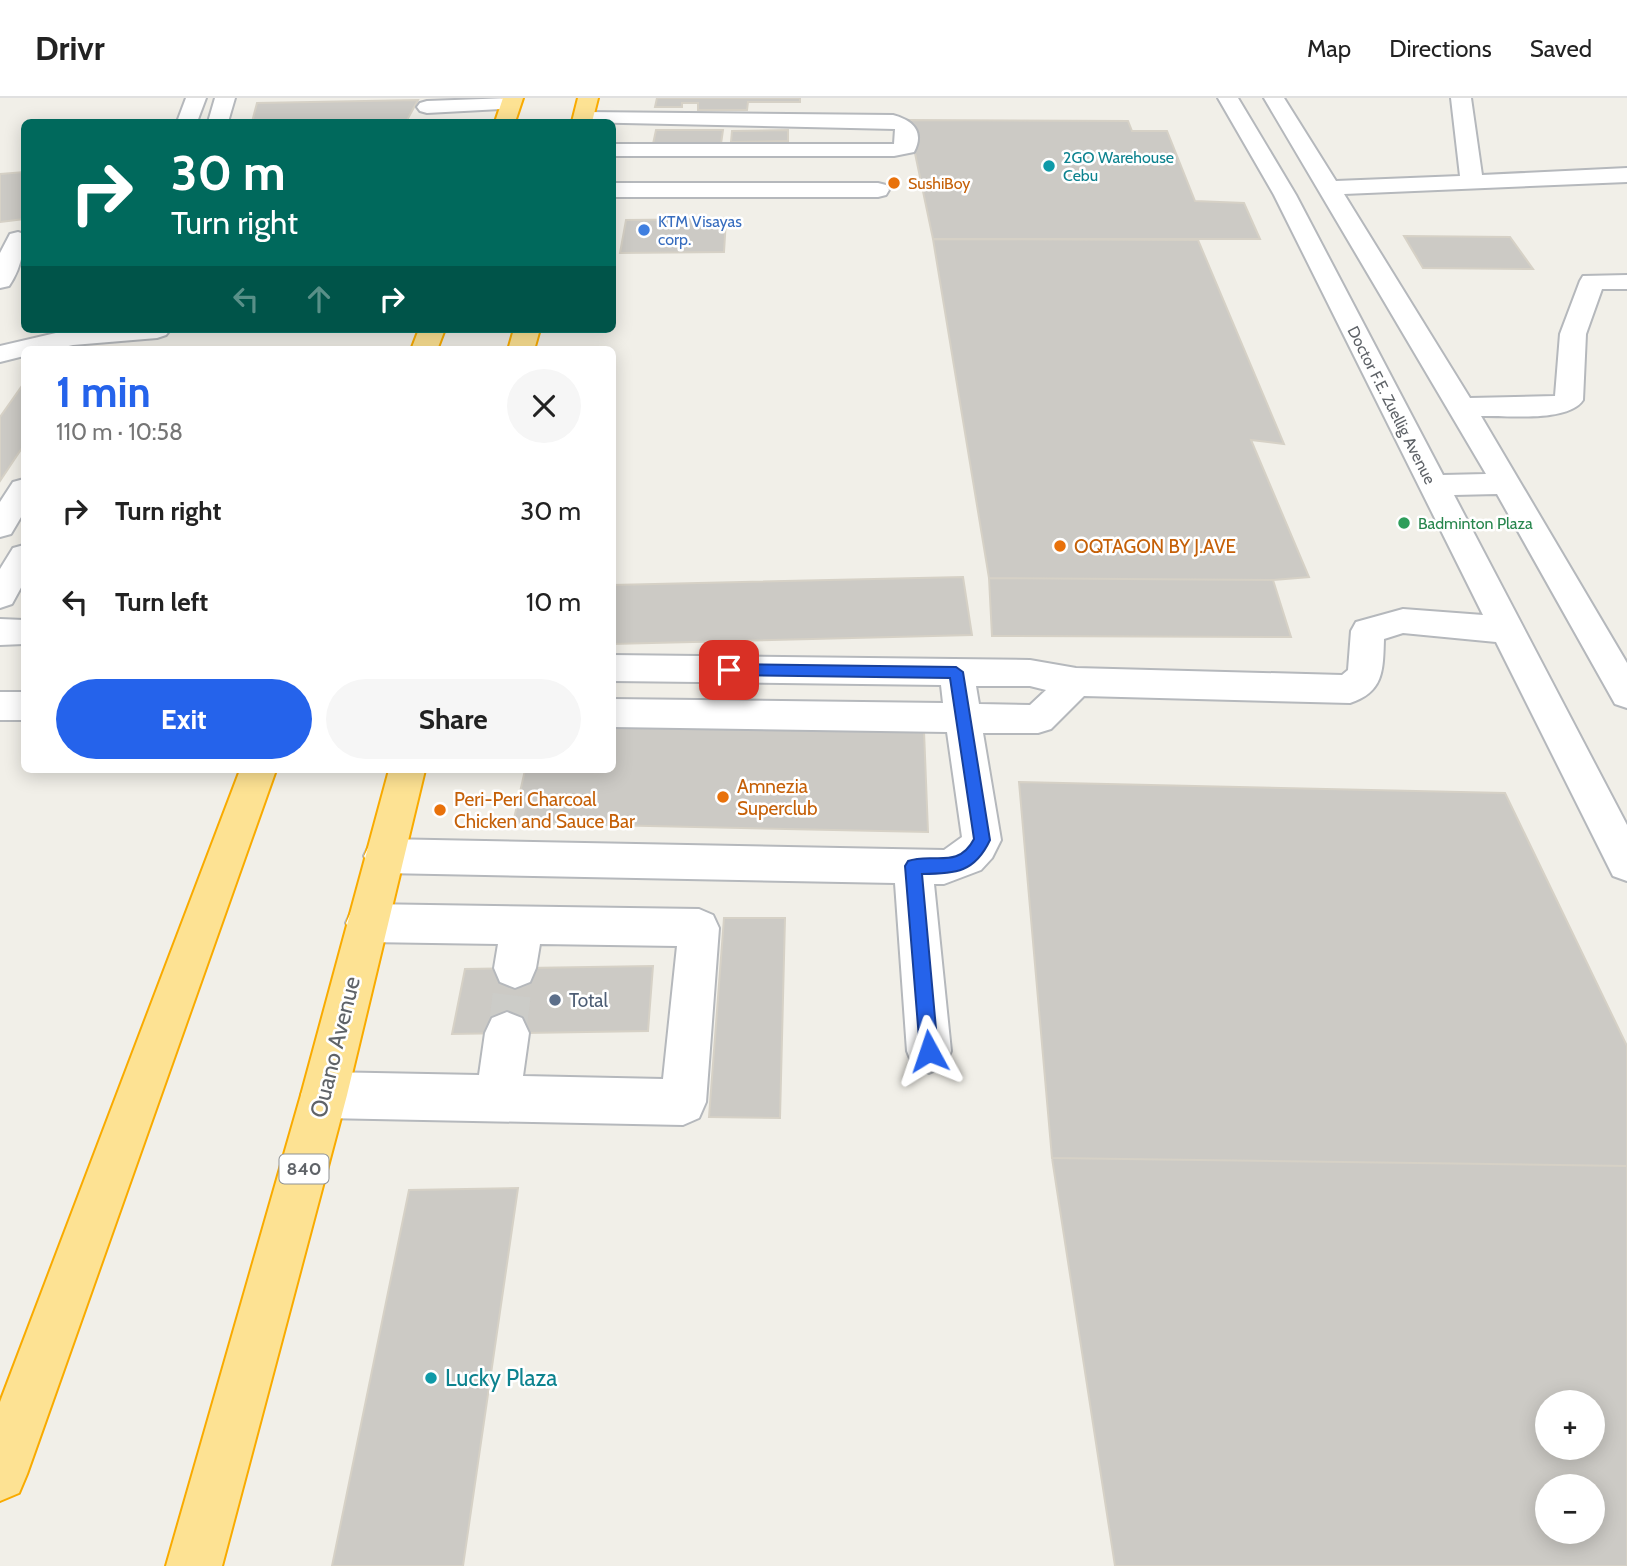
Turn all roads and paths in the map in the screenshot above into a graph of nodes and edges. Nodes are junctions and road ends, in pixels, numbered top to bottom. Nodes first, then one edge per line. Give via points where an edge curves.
1 (195, 98) edge
2 (225, 98) edge
3 (1227, 98) edge
4 (1274, 98) edge
5 (1461, 98) edge
6 (427, 107) dead end
7 (509, 108) edge
8 (585, 113) edge
9 (651, 118) junction
10 (188, 119) edge
11 (219, 119) edge
12 (845, 121) junction
13 (616, 150) edge
14 (644, 150) junction
15 (843, 150) junction
16 (1627, 175) edge
17 (1472, 182) junction
18 (1331, 188) junction
19 (616, 190) edge
20 (838, 190) junction
21 (878, 190) dead end
22 (18, 239) dead end
23 (0, 281) edge
24 (1627, 282) edge
25 (154, 336) edge
26 (115, 338) edge
27 (34, 346) edge
28 (21, 349) edge
29 (0, 354) edge
30 (1462, 407) junction
31 (1505, 484) junction
32 (1432, 485) junction
33 (21, 494) edge
34 (0, 526) edge
35 (21, 561) edge
36 (0, 596) edge
37 (1506, 630) junction
38 (0, 632) edge
39 (21, 632) edge
40 (616, 668) edge
41 (956, 672) junction
42 (1076, 682) junction
43 (1627, 694) edge
44 (0, 706) edge
45 (21, 706) edge
46 (616, 713) edge
47 (964, 719) junction
48 (257, 773) edge
49 (406, 773) edge
50 (384, 856) junction
51 (1627, 864) edge
52 (913, 866) junction
53 (366, 923) junction
54 (522, 926) junction
55 (515, 968) tunnel mouth
56 (508, 1033) tunnel mouth
57 (929, 1051) dead end
58 (324, 1095) junction
59 (498, 1098) junction
60 (0, 1474) edge
61 (194, 1566) edge

1 - 10 street
2 - 11 street
3 - 32 street, Doctor F.E. Zuellig Avenue via 1284,195
4 - 18 street
5 - 17 street
6 - 7 street
8 - 9 street
9 - 12 street
9 - 14 street
12 - 15 street
12 - 15 street via 899,123 905,126 906,147
13 - 14 street
14 - 15 street
15 - 20 street
16 - 17 street
17 - 18 street
18 - 30 street
19 - 20 street
20 - 21 street
22 - 23 street
24 - 30 street via 1592,281 1573,334 1569,400 1556,406
25 - 26 street
26 - 27 street via 73,337
28 - 29 street
30 - 31 street
31 - 32 street
31 - 43 street
32 - 37 street, Doctor F.E. Zuellig Avenue
33 - 34 street
35 - 36 street
37 - 42 street via 1403,621 1368,632 1365,675 1350,689
37 - 51 street, Doctor F.E. Zuellig Avenue
38 - 39 street
40 - 41 street
41 - 42 street via 1030,673
41 - 47 street
42 - 47 street via 1038,719
44 - 45 street
46 - 47 street
47 - 52 street via 982,840 974,855 963,860 944,867
48 - 60 highway
49 - 50 highway, Ouano Avenue / 840
50 - 52 street
50 - 53 highway, Ouano Avenue / 840
52 - 57 street
53 - 54 street
53 - 58 highway, Ouano Avenue / 840
54 - 55 street
54 - 59 street via 699,928 683,1102
56 - 59 street
58 - 59 street
58 - 61 highway, Ouano Avenue / 840

